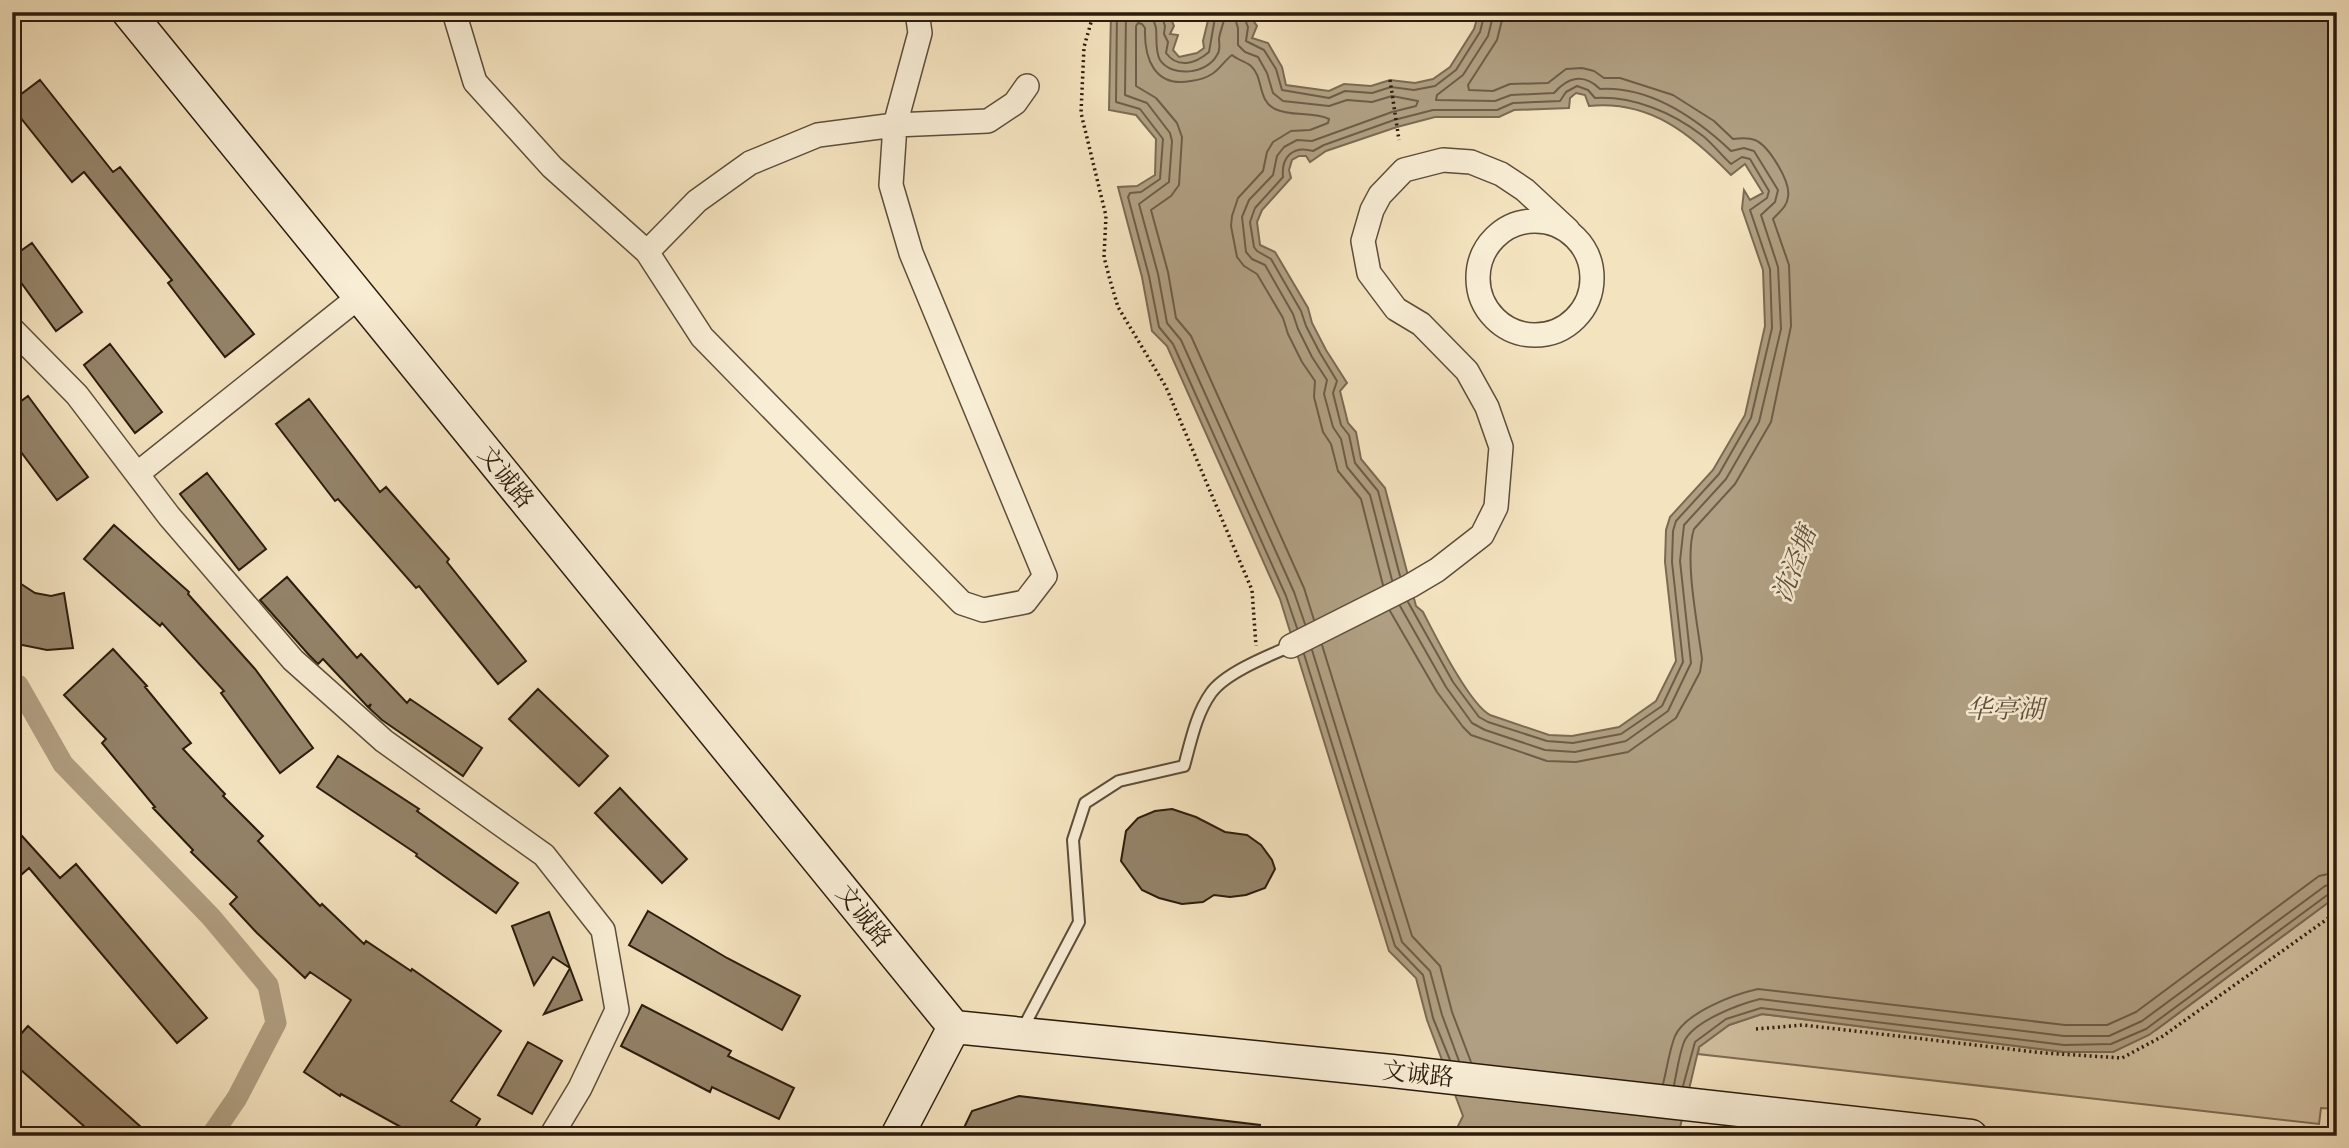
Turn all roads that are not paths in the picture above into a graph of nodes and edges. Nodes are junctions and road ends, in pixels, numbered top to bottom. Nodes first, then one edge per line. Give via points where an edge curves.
1 (128, 12) edge
2 (454, 12) edge
3 (917, 12) edge
4 (1027, 86) dead end
5 (895, 125) junction
6 (1568, 230) junction
7 (647, 251) junction
8 (360, 296) junction
9 (12, 329) edge
10 (137, 474) junction
11 (1291, 646) joint
12 (954, 1027) junction
13 (1020, 1033) junction
14 (551, 1136) edge
15 (897, 1136) edge
16 (1971, 1136) edge

1 - 8 street, 文诚路
2 - 7 street via 475,82 552,167
3 - 5 street via 920,33
4 - 5 street via 1015,103 988,121
5 - 7 street via 818,135 750,163 697,201
5 - 7 street via 891,185 911,253 1045,576 1025,602 983,610 962,604 702,337
6 - 6 street via 1590,259 1593,277 1582,312 1552,333 1515,332 1499,322 1479,289 1484,251 1496,236 1521,222 1550,222
6 - 11 street via 1525,190 1471,162 1443,160 1404,170 1380,195 1363,242 1369,273 1396,309 1421,324 1467,371 1487,407 1501,447 1496,508 1482,535 1437,570
8 - 10 street
8 - 12 street, 文诚路
9 - 10 street via 77,396
10 - 14 street via 293,660 384,741 544,855 603,930 617,1010
11 - 13 lane via 1240,669 1211,691 1184,766 1119,781 1085,803 1073,840 1079,922
12 - 13 street, 文诚路
12 - 15 street
13 - 16 street, 文诚路

